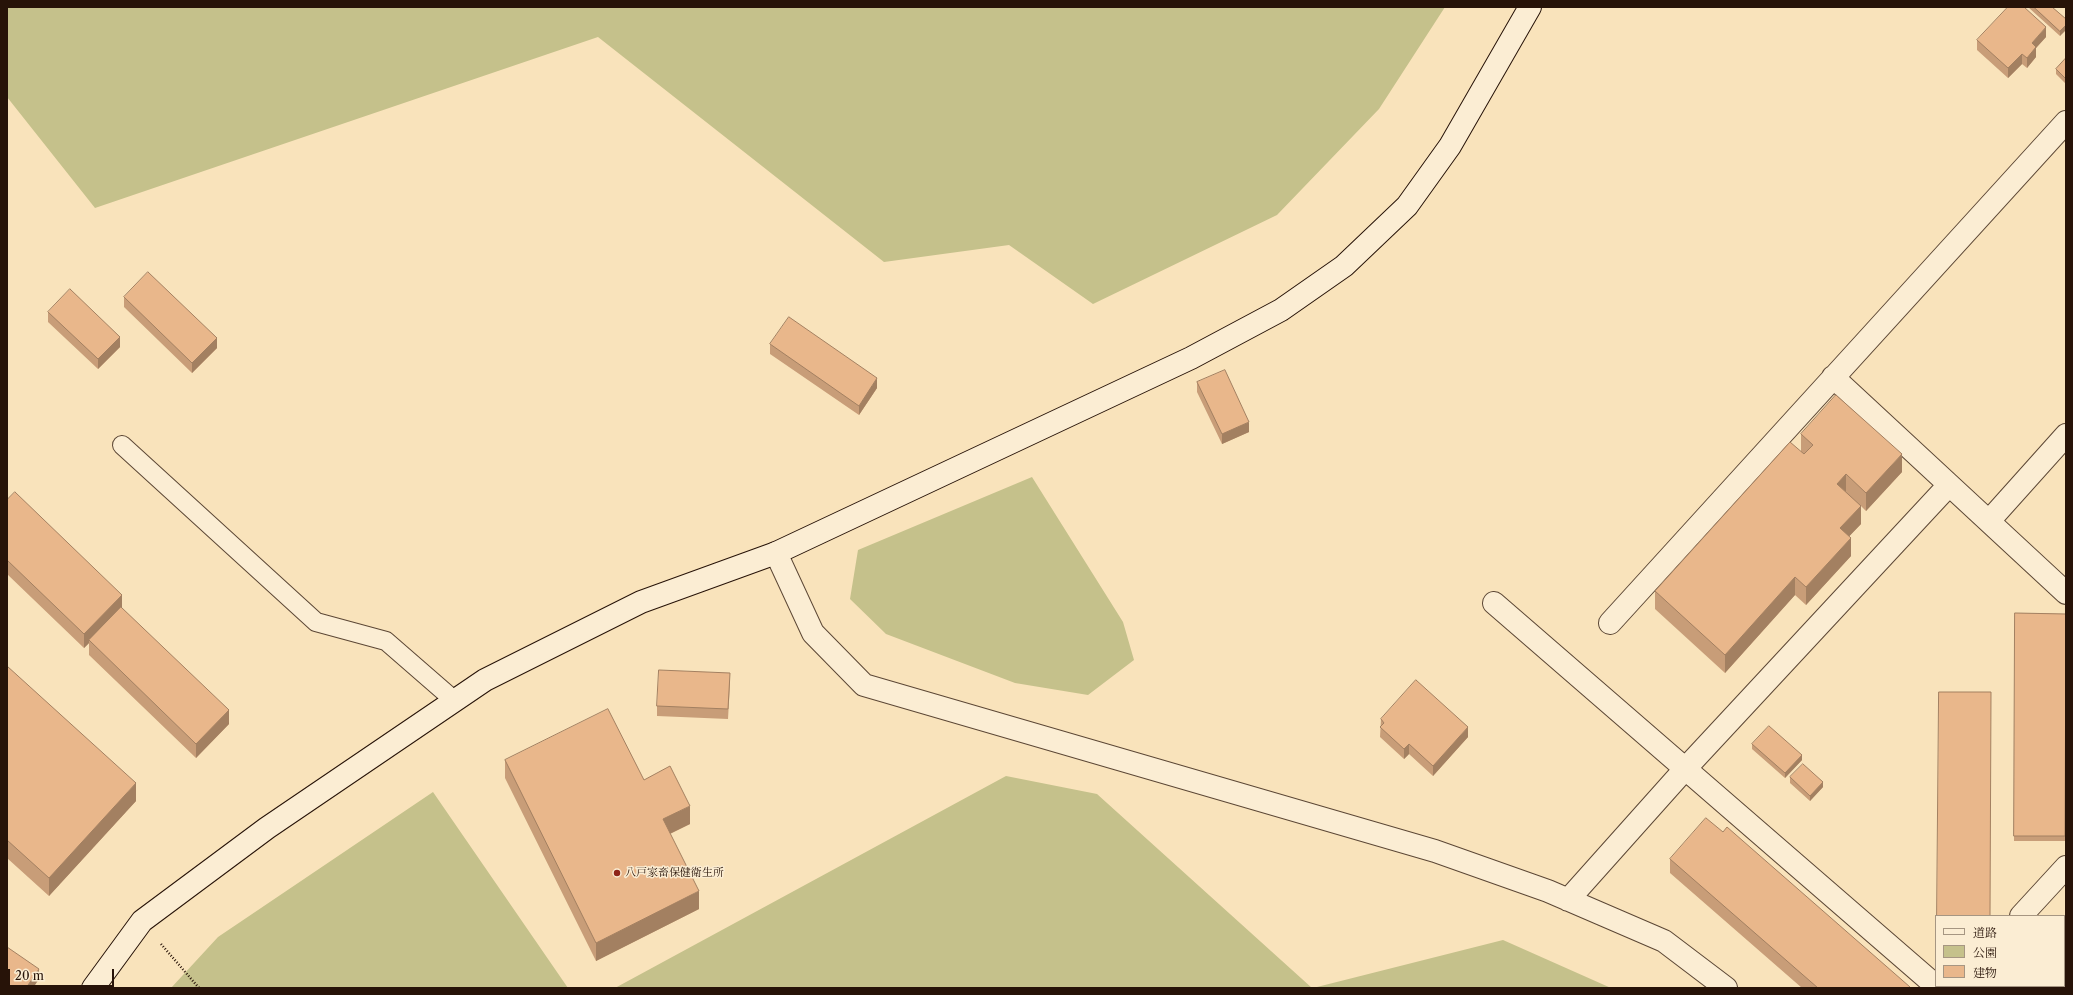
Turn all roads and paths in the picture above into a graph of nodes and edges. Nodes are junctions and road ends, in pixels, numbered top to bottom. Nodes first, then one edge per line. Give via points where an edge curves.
1 (1530, 7) edge
2 (2066, 122) edge
3 (1833, 377) junction
4 (2066, 435) edge
5 (122, 445) dead end
6 (1949, 485) junction
7 (1988, 521) junction
8 (776, 553) junction
9 (2066, 593) edge
10 (1494, 604) dead end
11 (1610, 623) dead end
12 (455, 701) junction
13 (1685, 768) junction
14 (2066, 867) edge
15 (1568, 900) junction
16 (2022, 915) edge
17 (142, 921) junction
18 (1935, 985) edge
19 (93, 988) edge
20 (199, 988) edge
21 (1726, 988) edge

1 - 8 street via 1450,146 1407,206 1344,266 1281,310 1191,358
2 - 3 street
3 - 6 street
3 - 11 street
4 - 7 street
5 - 12 lane via 316,622 386,641
6 - 7 street
6 - 13 street
7 - 9 street
8 - 12 street via 641,602 485,680
8 - 15 street via 813,633 864,684 1436,851
10 - 13 street
12 - 17 street via 267,828
13 - 15 street
13 - 18 street
14 - 16 street
15 - 21 street via 1664,941
17 - 19 street
17 - 20 path

